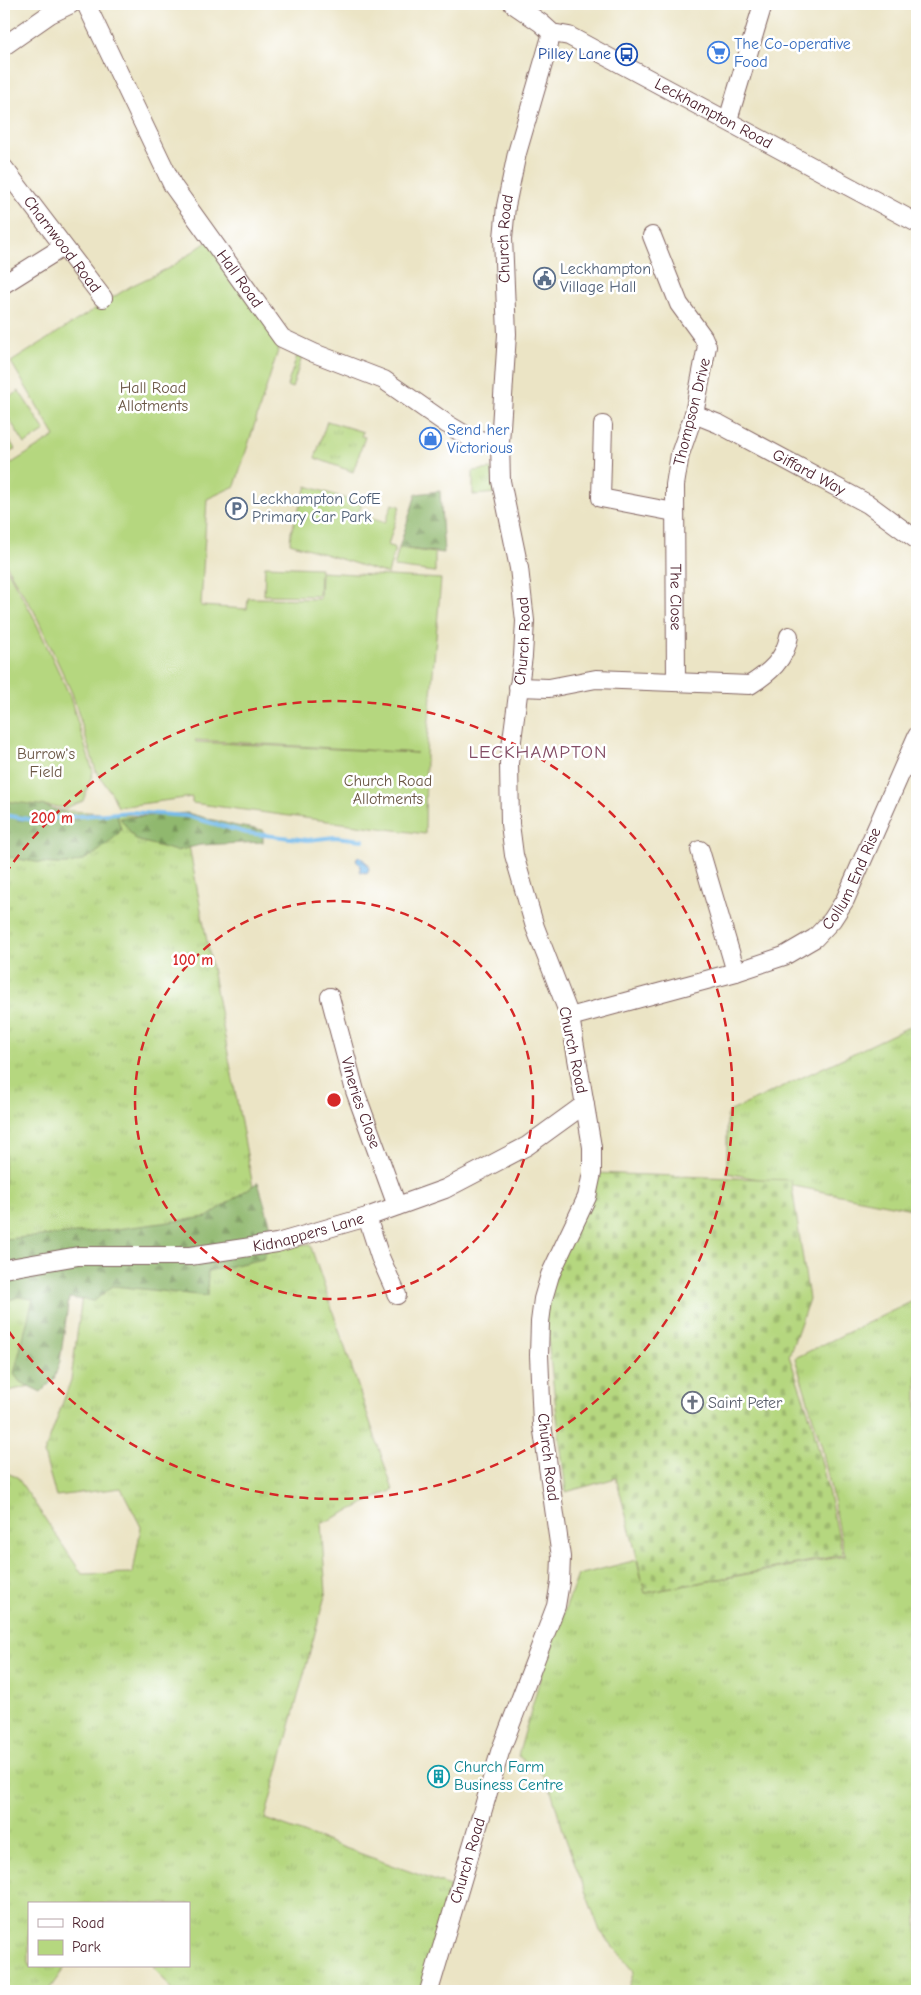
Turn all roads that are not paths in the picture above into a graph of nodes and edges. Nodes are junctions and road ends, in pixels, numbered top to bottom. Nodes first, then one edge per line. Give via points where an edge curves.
1 (71, 4) edge
2 (86, 4) edge
3 (513, 4) edge
4 (763, 4) edge
5 (552, 33) junction
6 (4, 46) edge
7 (728, 120) junction
8 (4, 168) edge
9 (917, 224) edge
10 (652, 236) dead end
11 (63, 247) junction
12 (4, 284) edge
13 (103, 298) dead end
14 (694, 414) junction
15 (603, 425) dead end
16 (500, 443) junction
17 (674, 512) junction
18 (917, 540) edge
19 (789, 636) dead end
20 (676, 682) junction
21 (518, 688) junction
22 (917, 736) edge
23 (700, 850) dead end
24 (736, 972) junction
25 (330, 997) dead end
26 (570, 1017) junction
27 (585, 1104) junction
28 (397, 1206) junction
29 (367, 1217) junction
30 (4, 1269) edge
31 (397, 1295) dead end
32 (429, 1991) edge

1 - 6 street via 50,14
2 - 16 street, Hall Road via 173,186 282,338 384,380 472,439
3 - 5 street, Leckhampton Road
4 - 7 street
5 - 7 street, Leckhampton Road via 569,36
5 - 16 street, Church Road via 517,152 506,206 503,238 507,334
7 - 9 street, Leckhampton Road
8 - 11 street, Charnwood Road
10 - 14 street, Thompson Drive via 679,304 707,346
11 - 12 street
11 - 13 street, Charnwood Road
14 - 17 street, Thompson Drive via 679,461
14 - 18 street, Giffard Way via 719,424 868,504
15 - 17 street via 601,498
16 - 21 street, Church Road via 501,481 519,568 525,621
17 - 20 street, The Close
19 - 20 street via 787,650 781,659 750,685
20 - 21 street via 596,679 549,688
21 - 26 street, Church Road via 509,763 514,855 535,927
22 - 24 street, Collum End Rise via 845,900 832,920 815,938 795,951
23 - 24 street
24 - 26 street, Collum End Rise
25 - 28 street, Vineries Close via 355,1091
26 - 27 street, Church Road
27 - 28 street, Kidnappers Lane via 527,1146 445,1189
27 - 32 street, Church Road via 592,1147 590,1185 545,1287 539,1337 542,1424 562,1557 556,1606 500,1752
28 - 29 street, Kidnappers Lane
29 - 30 street, Kidnappers Lane via 277,1243 190,1256 78,1256
29 - 31 street

